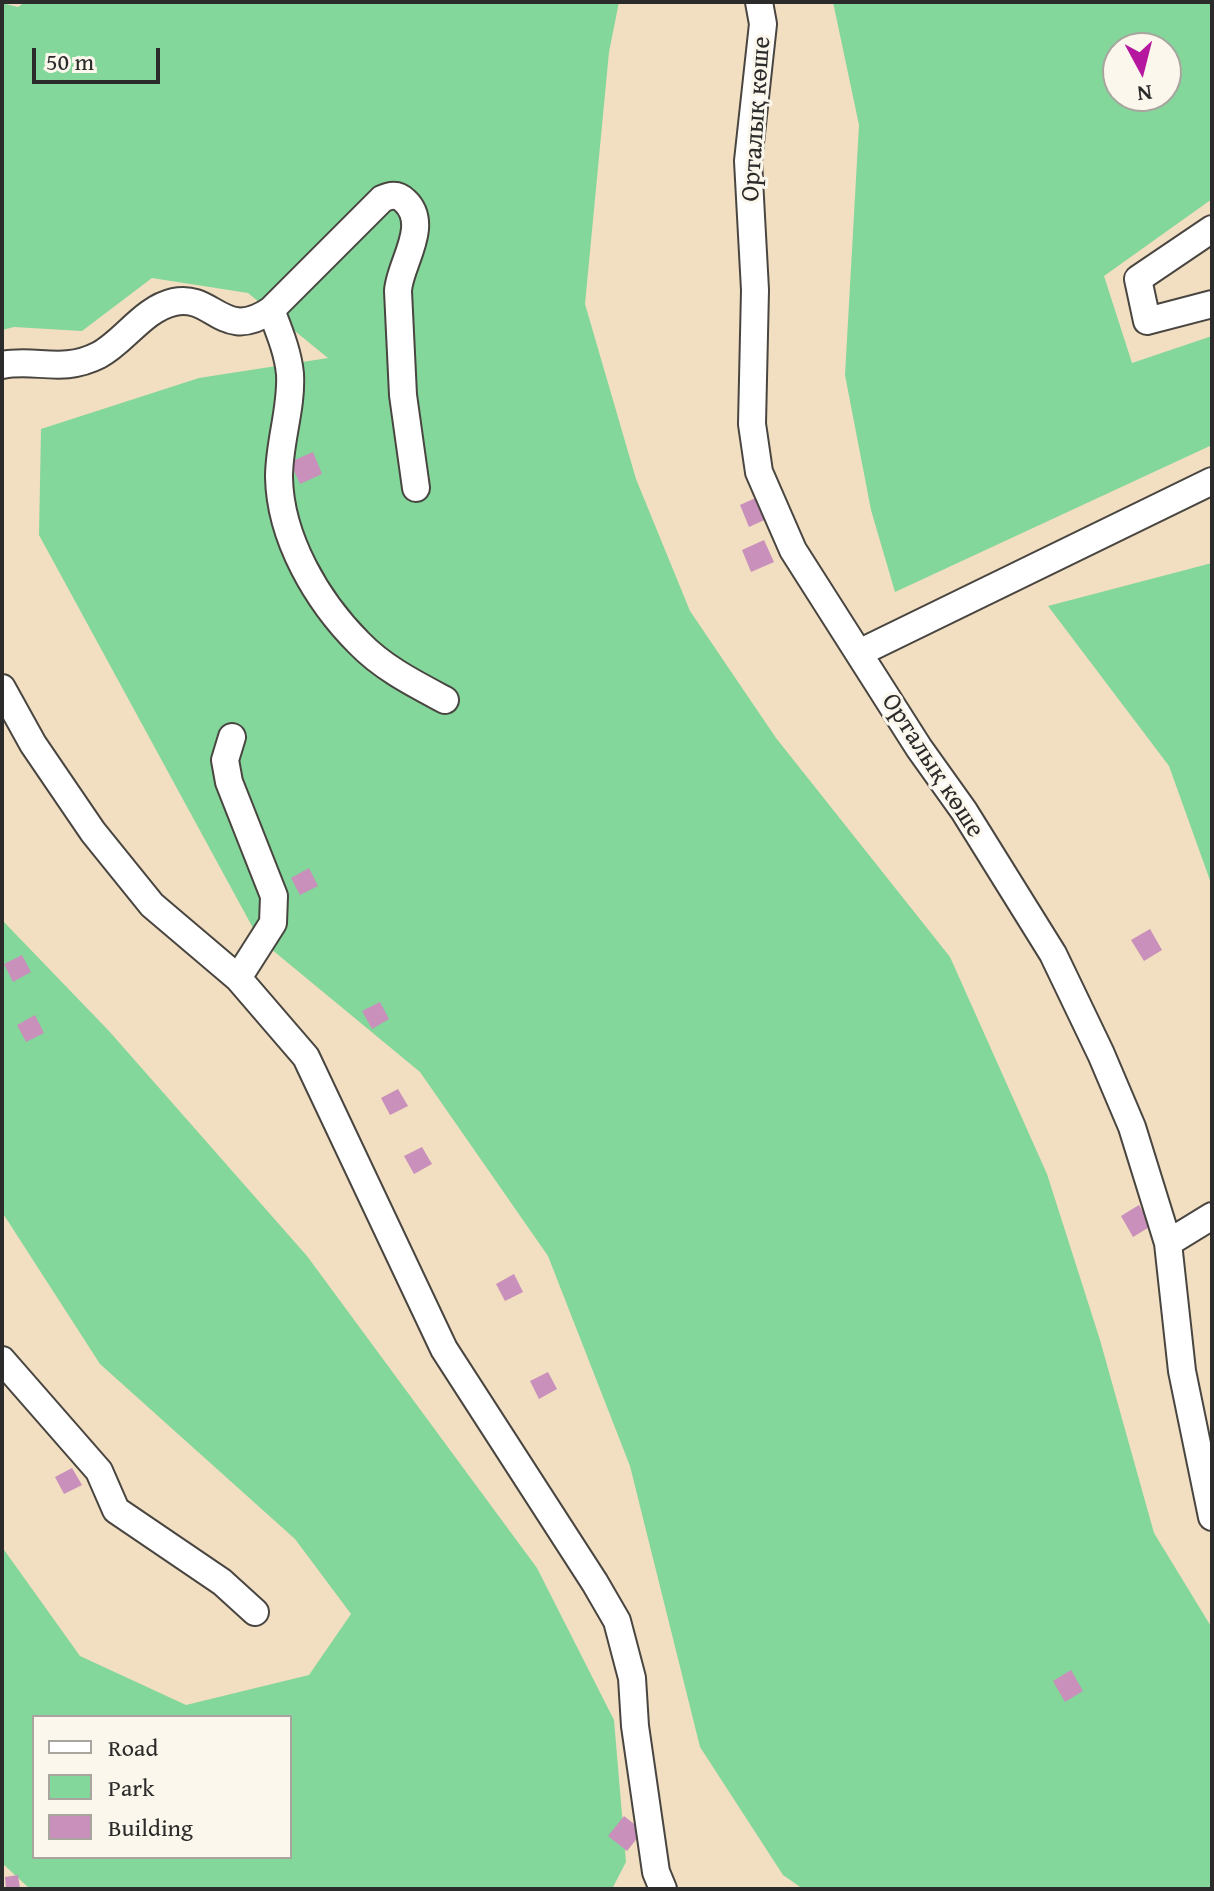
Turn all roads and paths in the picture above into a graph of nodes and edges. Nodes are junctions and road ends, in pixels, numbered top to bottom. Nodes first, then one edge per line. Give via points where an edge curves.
1 (759, 2) edge
2 (1212, 229) edge
3 (1212, 304) edge
4 (271, 310) junction
5 (2, 365) edge
6 (1212, 481) edge
7 (416, 488) dead end
8 (859, 653) junction
9 (2, 688) edge
10 (445, 700) dead end
11 (232, 737) dead end
12 (238, 978) junction
13 (1212, 1216) edge
14 (1168, 1243) junction
15 (2, 1360) edge
16 (1212, 1517) edge
17 (255, 1612) dead end
18 (663, 1889) edge

1 - 8 street, Орталық көше via 763,24 748,161 755,290 752,424 759,472 793,550
2 - 3 street via 1138,279 1147,321
4 - 5 street via 246,323 175,302 82,361 57,367
4 - 7 street via 382,199 389,195 405,200 414,235 399,276 398,306
4 - 10 street via 289,363 279,480 294,545 327,605 360,644
6 - 8 street
8 - 14 street, Орталық көше via 1053,954 1132,1127
9 - 12 street via 93,832 142,893
11 - 12 street via 225,760 229,782 274,896 273,923
12 - 18 street via 306,1057 444,1349 617,1621 632,1678 656,1872
13 - 14 street
14 - 16 street, Орталық көше via 1182,1371
15 - 17 street via 99,1471 116,1510 222,1582

